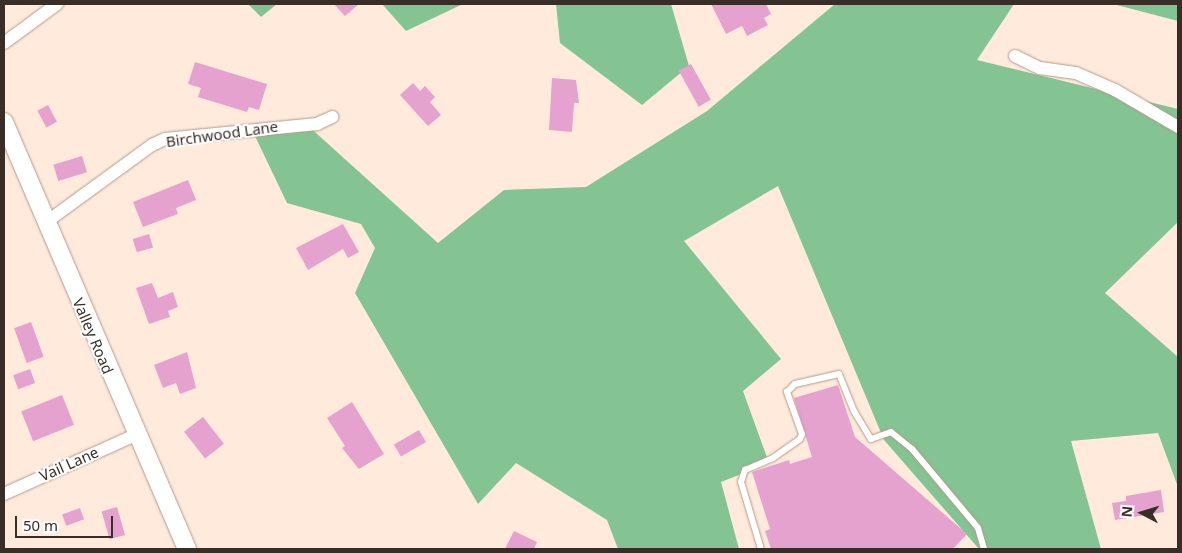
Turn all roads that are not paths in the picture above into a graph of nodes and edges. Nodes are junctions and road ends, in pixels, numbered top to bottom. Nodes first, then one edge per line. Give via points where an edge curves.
1 (58, 4) edge
2 (4, 44) edge
3 (1015, 56) dead end
4 (332, 117) dead end
5 (4, 122) edge
6 (1178, 127) edge
7 (45, 223) junction
8 (135, 435) junction
9 (4, 494) edge
10 (187, 549) edge
11 (761, 549) edge
12 (984, 549) edge

1 - 2 street
3 - 6 street via 1040,68 1076,73 1115,90
4 - 7 street, Birchwood Lane via 317,124 165,139
5 - 7 main road, Valley Road
7 - 8 main road, Valley Road
8 - 9 street, Vail Lane
8 - 10 main road, Valley Road
11 - 12 lane via 741,482 745,470 773,458 800,439 802,434 788,392 796,384 839,374 854,411 871,439 891,432 912,449 978,528

